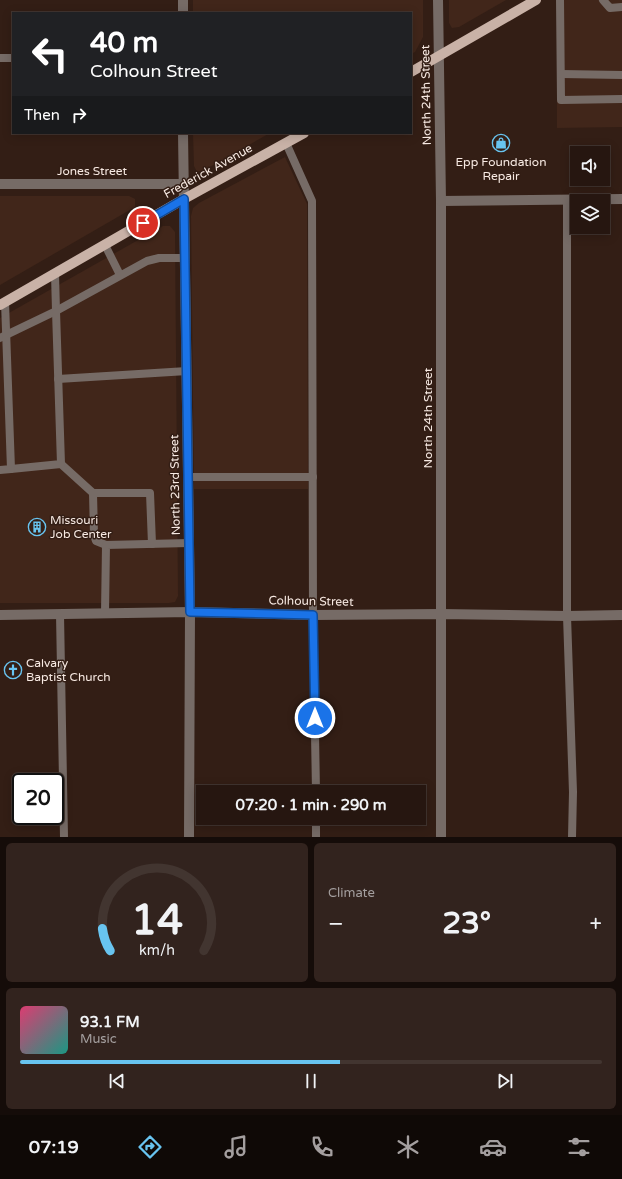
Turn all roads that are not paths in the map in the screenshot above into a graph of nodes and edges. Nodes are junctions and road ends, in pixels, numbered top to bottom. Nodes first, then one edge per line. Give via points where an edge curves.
1 (183, 0) edge
2 (438, 0) edge
3 (536, 0) edge
4 (560, 0) edge
5 (603, 0) edge
6 (622, 7) edge
7 (183, 12) edge
8 (438, 56) junction
9 (0, 58) edge
10 (12, 58) edge
11 (412, 71) edge
12 (561, 74) junction
13 (622, 75) edge
14 (622, 99) edge
15 (183, 134) edge
16 (302, 134) edge
17 (286, 143) junction
18 (0, 184) edge
19 (184, 184) junction
20 (184, 199) junction
21 (622, 199) edge
22 (567, 200) junction
23 (440, 201) junction
24 (105, 245) junction
25 (185, 258) junction
26 (55, 274) junction
27 (120, 275) junction
28 (2, 303) edge
29 (56, 311) junction
30 (3, 336) edge
31 (187, 371) junction
32 (58, 379) junction
33 (61, 464) junction
34 (11, 469) junction
35 (0, 470) edge
36 (188, 477) junction
37 (313, 477) junction
38 (92, 493) junction
39 (189, 543) junction
40 (152, 544) junction
41 (106, 545) junction
42 (190, 612) junction
43 (105, 613) junction
44 (60, 614) junction
45 (441, 614) junction
46 (0, 615) edge
47 (313, 615) junction
48 (622, 615) edge
49 (567, 616) junction
50 (316, 785) edge
51 (316, 825) edge
52 (64, 837) edge
53 (189, 837) edge
54 (316, 837) edge
55 (441, 837) edge
56 (572, 837) edge

1 - 7 street
2 - 8 street, North 24th Street
3 - 8 main road
4 - 12 lane
5 - 6 lane via 610,8
8 - 11 main road
8 - 23 street, North 24th Street
9 - 10 lane
12 - 13 lane
12 - 14 lane via 561,100
15 - 19 street, North 23rd Street
16 - 17 main road, Frederick Avenue
17 - 20 main road, Frederick Avenue
17 - 37 lane via 312,201
18 - 19 street, Jones Street
19 - 20 street, North 23rd Street
20 - 24 main road, Frederick Avenue
20 - 25 street, North 23rd Street
21 - 22 street
22 - 23 street
22 - 49 lane
23 - 45 street, North 24th Street
24 - 26 main road, Frederick Avenue
24 - 27 lane
25 - 27 lane via 159,258 147,261
25 - 31 street, North 23rd Street
26 - 28 main road, Frederick Avenue
26 - 29 lane
27 - 29 lane
28 - 30 lane
29 - 30 lane
29 - 32 lane
30 - 34 lane
31 - 32 lane
31 - 36 street, North 23rd Street
32 - 33 lane
33 - 34 lane
33 - 38 lane
34 - 35 lane
36 - 37 lane
36 - 39 street, North 23rd Street
37 - 47 lane
38 - 40 lane via 150,493
38 - 41 lane via 94,535 96,541
39 - 40 lane
39 - 42 street, North 23rd Street
40 - 41 lane
41 - 43 lane
42 - 43 street, Colhoun Street
42 - 47 street, Colhoun Street
42 - 53 street, North 23rd Street
43 - 44 street, Colhoun Street
44 - 46 street, Colhoun Street
44 - 52 lane
45 - 47 street, Colhoun Street
45 - 49 street, Colhoun Street
45 - 55 street, North 24th Street
47 - 50 lane
48 - 49 street, Colhoun Street
49 - 56 lane via 573,792
51 - 54 lane

